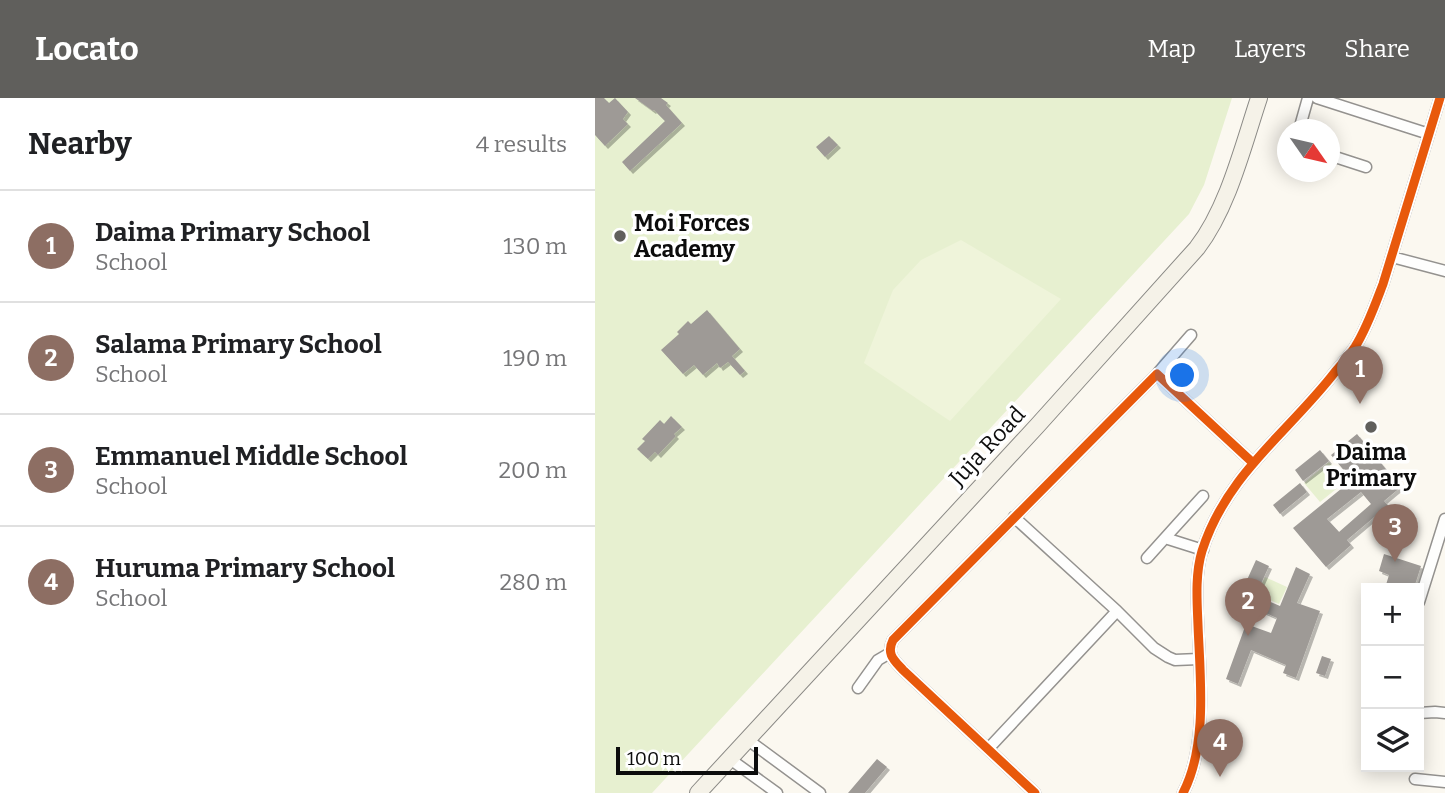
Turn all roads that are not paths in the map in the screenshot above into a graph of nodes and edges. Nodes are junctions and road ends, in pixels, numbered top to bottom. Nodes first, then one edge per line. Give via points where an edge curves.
1 (1259, 98) edge
2 (1308, 98) edge
3 (1317, 98) edge
4 (1440, 98) edge
5 (1302, 119) edge
6 (1429, 134) junction
7 (1340, 159) edge
8 (1366, 167) dead end
9 (1392, 257) junction
10 (1445, 271) edge
11 (1191, 335) dead end
12 (1157, 374) junction
13 (1252, 462) junction
14 (1203, 496) dead end
15 (1014, 517) junction
16 (1445, 519) edge
17 (1165, 538) junction
18 (1203, 550) junction
19 (1147, 558) dead end
20 (1424, 586) edge
21 (1117, 611) junction
22 (890, 653) junction
23 (1199, 659) junction
24 (857, 688) dead end
25 (1424, 713) edge
26 (1445, 713) edge
27 (748, 740) junction
28 (988, 749) junction
29 (730, 759) junction
30 (1415, 779) dead end
31 (1445, 782) edge
32 (698, 793) edge
33 (777, 793) edge
34 (820, 793) edge
35 (1035, 793) edge
36 (1182, 793) edge

1 - 27 main road, Juja Road via 1220,209 1186,262
2 - 5 street
3 - 6 street
4 - 6 street
6 - 9 street
7 - 8 street
9 - 10 street
9 - 13 street via 1355,347 1327,384
11 - 12 street
12 - 13 street
12 - 15 street
13 - 18 street via 1210,529
14 - 17 street
15 - 21 street
15 - 22 street via 893,640
16 - 20 street
17 - 18 street
17 - 19 street
18 - 23 street via 1197,601
21 - 23 street via 1168,657
21 - 28 street
22 - 24 street via 878,660
22 - 28 street
23 - 36 street via 1198,741 1194,766
25 - 26 street
27 - 29 main road, Juja Road
27 - 34 street
28 - 35 street
29 - 32 main road, Juja Road
29 - 33 street
30 - 31 street

